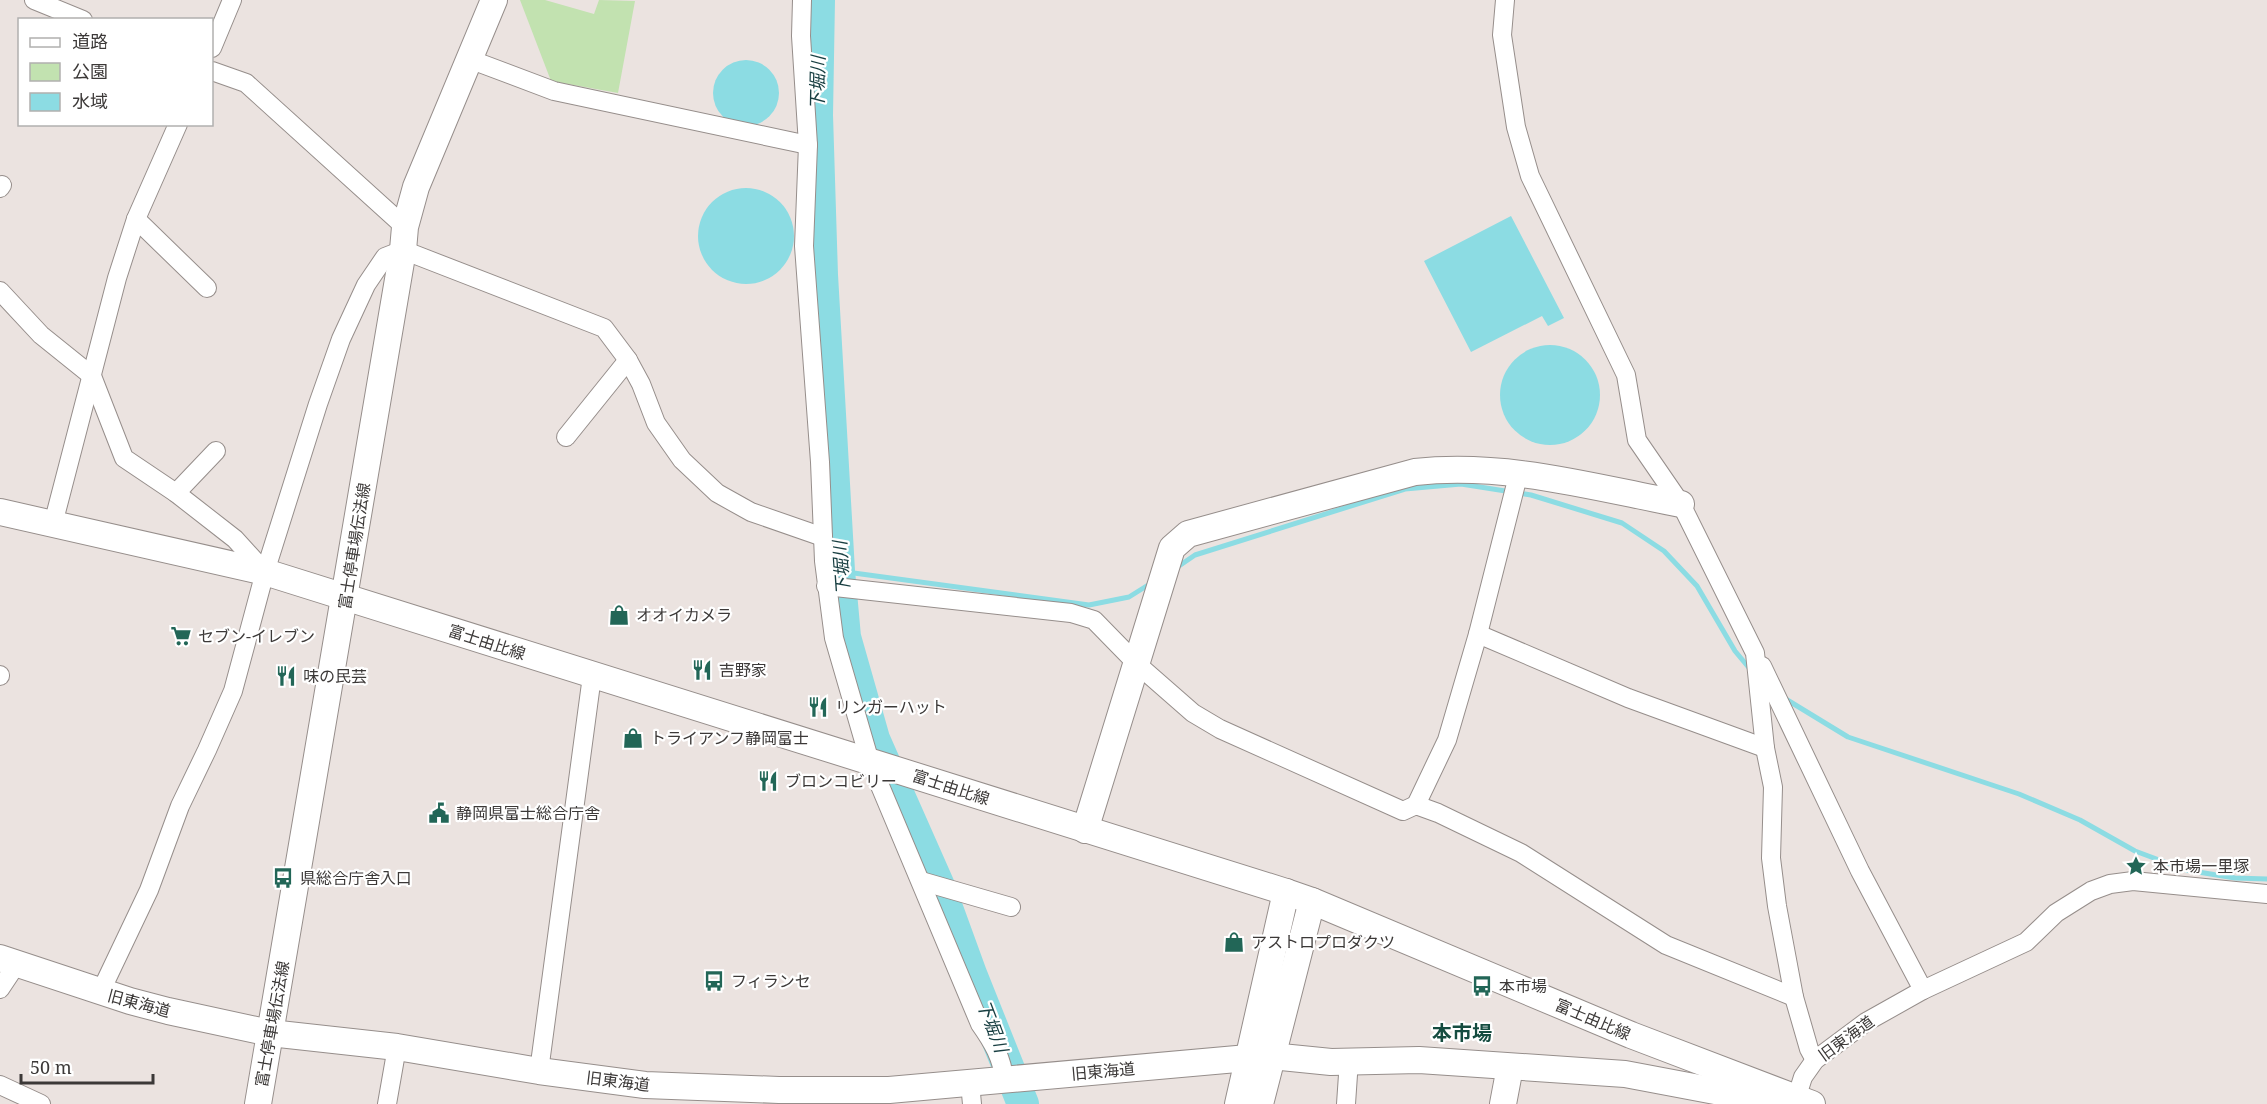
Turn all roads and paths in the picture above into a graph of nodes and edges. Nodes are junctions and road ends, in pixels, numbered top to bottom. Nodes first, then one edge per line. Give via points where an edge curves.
1 (34, 0) edge
2 (232, 0) edge
3 (494, 0) edge
4 (802, 0) edge
5 (1505, 0) edge
6 (78, 18) edge
7 (213, 46) edge
8 (469, 59) junction
9 (213, 70) edge
10 (177, 126) edge
11 (808, 145) junction
12 (136, 219) junction
13 (404, 238) junction
14 (207, 288) dead end
15 (0, 291) edge
16 (628, 360) junction
17 (92, 376) junction
18 (567, 437) dead end
19 (216, 451) dead end
20 (1518, 476) junction
21 (176, 493) junction
22 (1681, 504) junction
23 (0, 512) edge
24 (53, 524) junction
25 (823, 537) junction
26 (265, 572) junction
27 (826, 586) junction
28 (346, 596) junction
29 (1478, 634) junction
30 (1759, 662) junction
31 (1137, 664) junction
32 (592, 676) junction
33 (1765, 748) junction
34 (870, 762) junction
35 (1416, 805) junction
36 (1085, 830) junction
37 (921, 881) junction
38 (1286, 892) junction
39 (2267, 894) edge
40 (1312, 902) junction
41 (1011, 908) dead end
42 (8, 962) edge
43 (0, 989) edge
44 (1923, 990) junction
45 (100, 993) junction
46 (1794, 997) junction
47 (270, 1033) junction
48 (1631, 1035) junction
49 (397, 1047) junction
50 (1259, 1057) junction
51 (1348, 1060) junction
52 (1815, 1060) junction
53 (1510, 1067) junction
54 (538, 1071) junction
55 (1625, 1074) junction
56 (1011, 1080) junction
57 (0, 1085) edge
58 (643, 1094) edge
59 (971, 1094) edge
60 (1730, 1099) edge
61 (1804, 1101) edge
62 (40, 1104) edge
63 (258, 1104) edge
64 (387, 1104) edge
65 (1238, 1104) edge
66 (1260, 1104) edge
67 (1346, 1104) edge
68 (1503, 1104) edge

1 - 6 street
2 - 7 street
3 - 8 street, 富士停車場伝法線
4 - 11 street
5 - 22 street via 1502,35 1516,127 1530,176 1626,375 1637,440
8 - 11 street via 554,91
8 - 13 street, 富士停車場伝法線 via 416,187
9 - 13 street via 246,83
10 - 12 street
11 - 25 street via 804,246
12 - 14 street
12 - 17 street
13 - 16 street via 604,328
13 - 26 street via 366,285 342,339
13 - 28 street, 富士停車場伝法線
15 - 17 street via 41,334
16 - 18 street
16 - 25 street via 642,384 656,423 682,460 717,493 751,512
17 - 21 street via 124,458
17 - 24 street
19 - 21 street
20 - 22 street
20 - 29 street
20 - 31 street via 1450,468 1415,472 1188,534 1172,548
21 - 26 street via 235,539
22 - 30 street
23 - 24 street, 富士由比線
24 - 26 street, 富士由比線
25 - 27 street
26 - 28 street, 富士由比線
26 - 45 street via 233,691 180,806 149,890
27 - 31 street via 1071,614 1094,620
27 - 34 street via 834,638
28 - 32 street, 富士由比線
28 - 47 street, 富士停車場伝法線
29 - 33 street via 1628,698
29 - 35 street via 1447,740
30 - 33 street
30 - 44 street via 1860,871
31 - 35 street via 1193,713 1220,729 1403,811
31 - 36 street
32 - 34 street, 富士由比線
32 - 54 street
33 - 46 street via 1773,787 1771,858
34 - 36 street, 富士由比線
34 - 37 street
35 - 46 street via 1521,853 1666,945
36 - 38 street, 富士由比線
37 - 41 street
37 - 56 street via 980,1024
38 - 40 street, 富士由比線
38 - 50 street
39 - 44 street, 旧東海道 via 2133,881 2110,884 2056,913 2026,942
40 - 48 street, 富士由比線
40 - 50 street
42 - 43 street
42 - 45 street, 旧東海道
44 - 52 street, 旧東海道 via 1866,1022
45 - 47 street, 旧東海道
46 - 52 street
47 - 49 street, 旧東海道
47 - 63 street, 富士停車場伝法線
48 - 55 street via 1633,1054
48 - 61 street, 富士由比線
49 - 54 street, 旧東海道
49 - 64 street
50 - 51 street, 旧東海道
50 - 56 street, 旧東海道
50 - 65 street
50 - 66 street
51 - 53 street, 旧東海道 via 1419,1060
51 - 67 street
52 - 61 street, 旧東海道 via 1803,1077
53 - 55 street, 旧東海道
53 - 68 street
54 - 58 street, 旧東海道
55 - 60 street, 旧東海道
56 - 59 street, 旧東海道
57 - 62 street
58 - 59 street, 旧東海道 via 778,1090
60 - 61 street, 旧東海道

